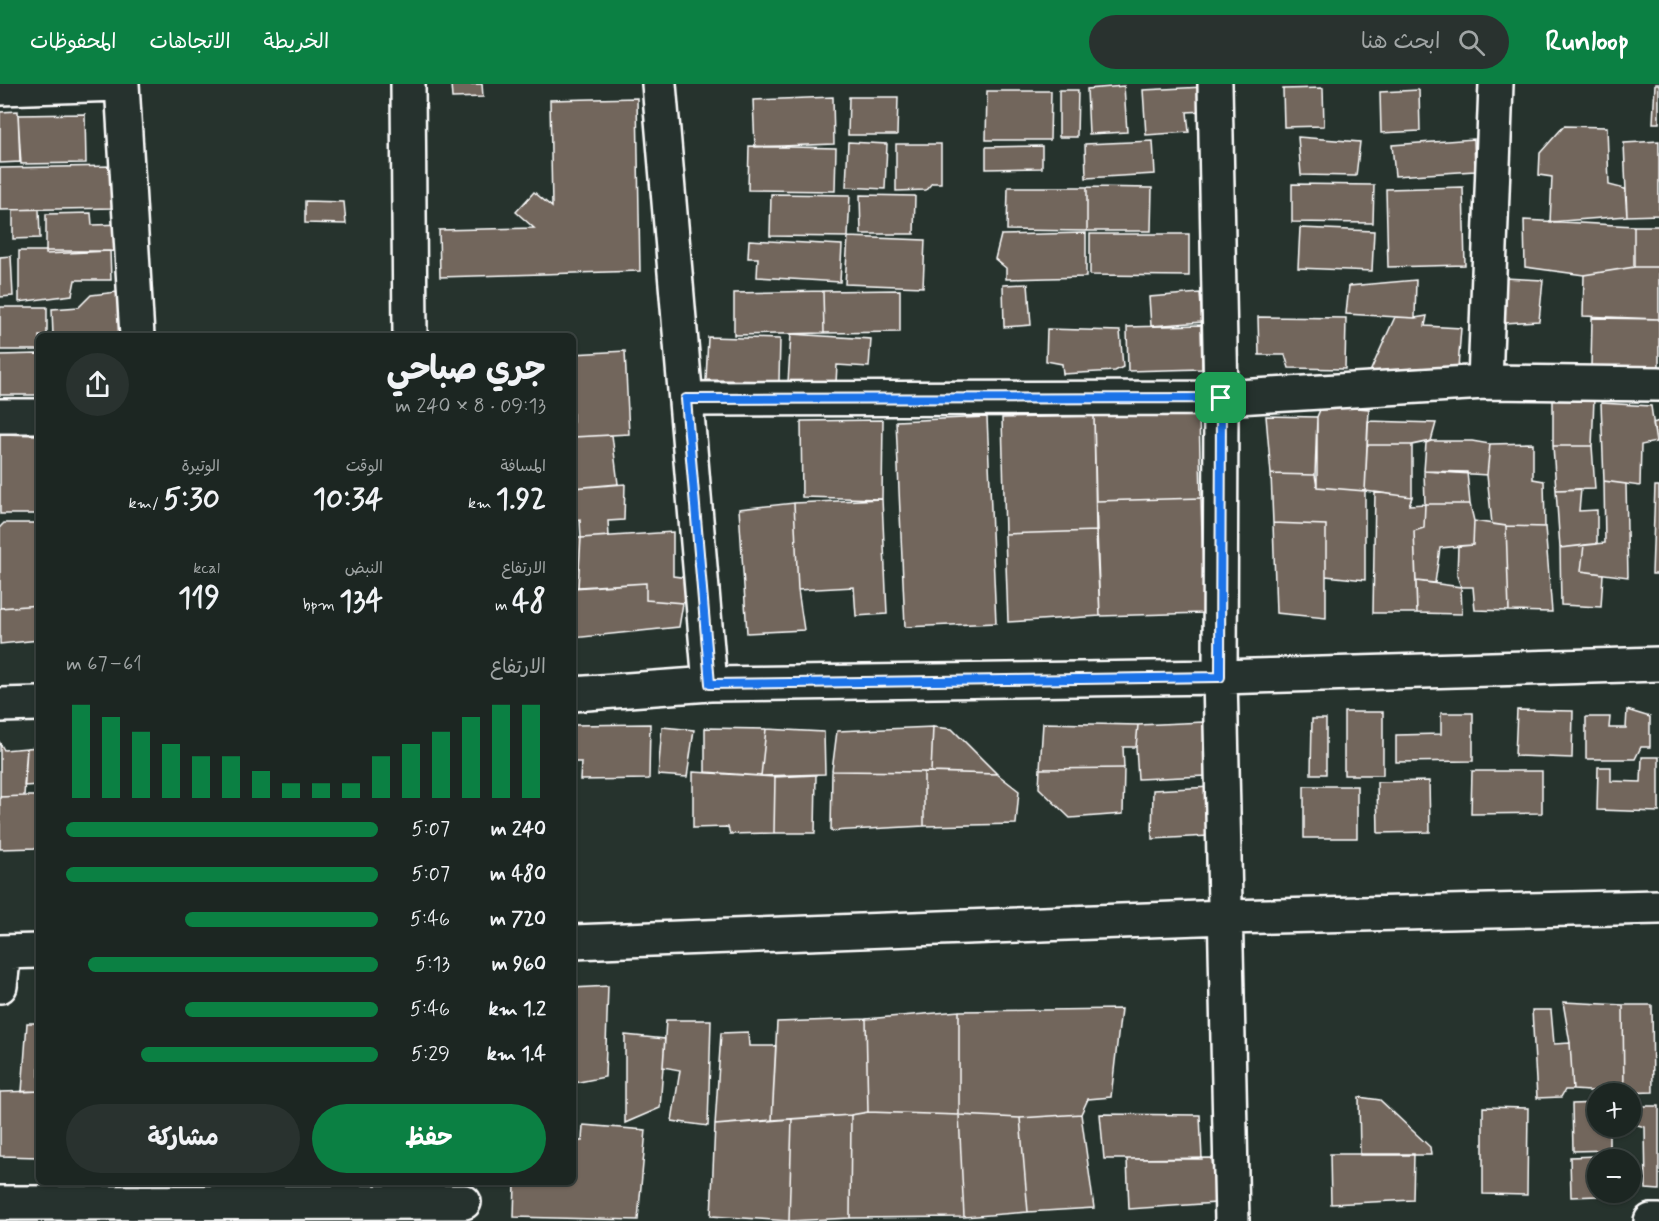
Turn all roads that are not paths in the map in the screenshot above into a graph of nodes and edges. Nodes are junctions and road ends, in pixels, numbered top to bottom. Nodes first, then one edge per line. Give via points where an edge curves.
1 (120, 84) edge
2 (408, 84) edge
3 (659, 84) edge
4 (1215, 84) edge
5 (1496, 84) edge
6 (0, 88) edge
7 (137, 333) edge
8 (410, 333) edge
9 (1485, 382) junction
10 (1659, 384) edge
11 (1221, 398) junction
12 (686, 399) junction
13 (0, 416) edge
14 (36, 416) edge
15 (1659, 664) edge
16 (1220, 677) junction
17 (710, 684) junction
18 (576, 694) edge
19 (36, 704) edge
20 (0, 705) edge
21 (1659, 907) edge
22 (1226, 917) junction
23 (576, 942) edge
24 (36, 951) edge
25 (2, 952) edge
26 (0, 986) edge
27 (464, 1202) edge
28 (0, 1203) edge
29 (1232, 1221) edge
30 (1651, 1221) edge
31 (1659, 1221) edge

1 - 6 street
1 - 7 street
2 - 8 street
3 - 12 street
4 - 11 street
5 - 9 street
9 - 10 street
9 - 11 street
11 - 12 street
11 - 16 street
12 - 17 street
13 - 14 street
15 - 16 street
16 - 17 street
16 - 22 street
17 - 18 street
19 - 20 street
21 - 22 street
22 - 23 street
22 - 29 street
24 - 25 street
25 - 26 street
27 - 28 street
30 - 31 street

